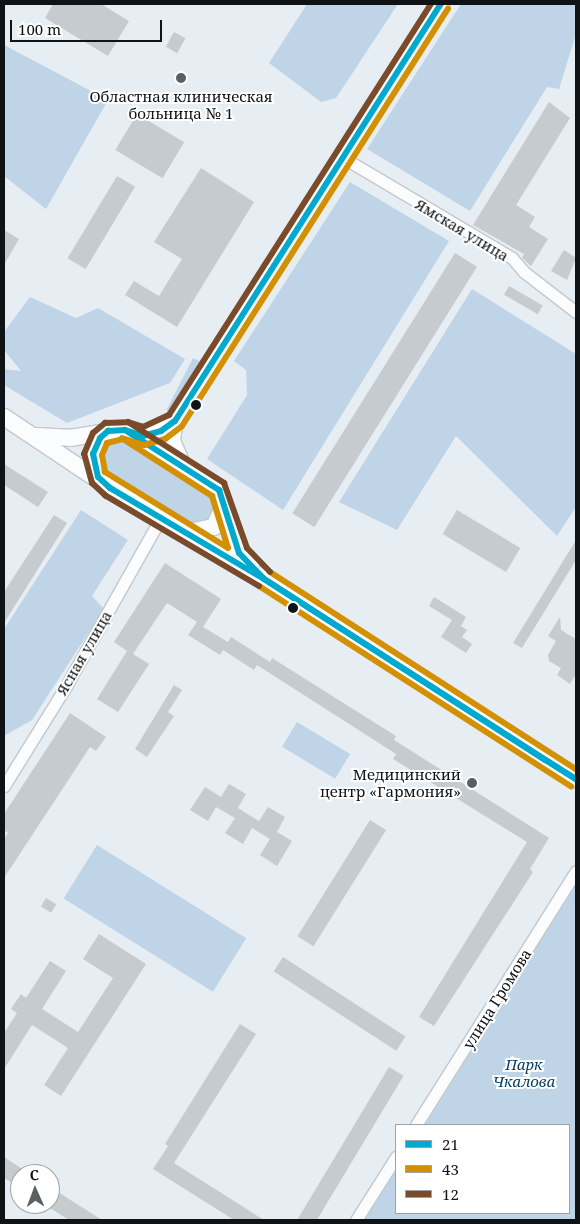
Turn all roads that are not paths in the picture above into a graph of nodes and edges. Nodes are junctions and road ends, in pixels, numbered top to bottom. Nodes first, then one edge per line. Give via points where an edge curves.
1 (441, 4) edge
2 (342, 157) junction
3 (576, 312) edge
4 (4, 417) edge
5 (176, 421) junction
6 (125, 430) junction
7 (108, 431) junction
8 (34, 436) junction
9 (186, 469) junction
10 (105, 484) junction
11 (224, 506) junction
12 (160, 519) junction
13 (184, 533) junction
14 (264, 579) junction
15 (576, 779) edge
16 (4, 786) edge
17 (576, 871) edge
18 (417, 1124) edge
19 (395, 1159) edge
20 (356, 1220) edge

1 - 2 street
2 - 3 street, Ямская улица via 512,258 524,272
2 - 5 street
4 - 8 street
5 - 6 street via 161,431 143,436
5 - 9 street via 173,449
6 - 7 street
6 - 9 street
7 - 8 street via 70,438
7 - 10 street via 93,454 98,478
8 - 10 street
9 - 11 street via 219,490
10 - 12 street
11 - 13 street via 214,527
11 - 14 street via 238,553
12 - 13 street
12 - 16 street, Ясная улица via 66,686
13 - 14 street
14 - 15 street
17 - 18 street, улица Громова
19 - 20 street

